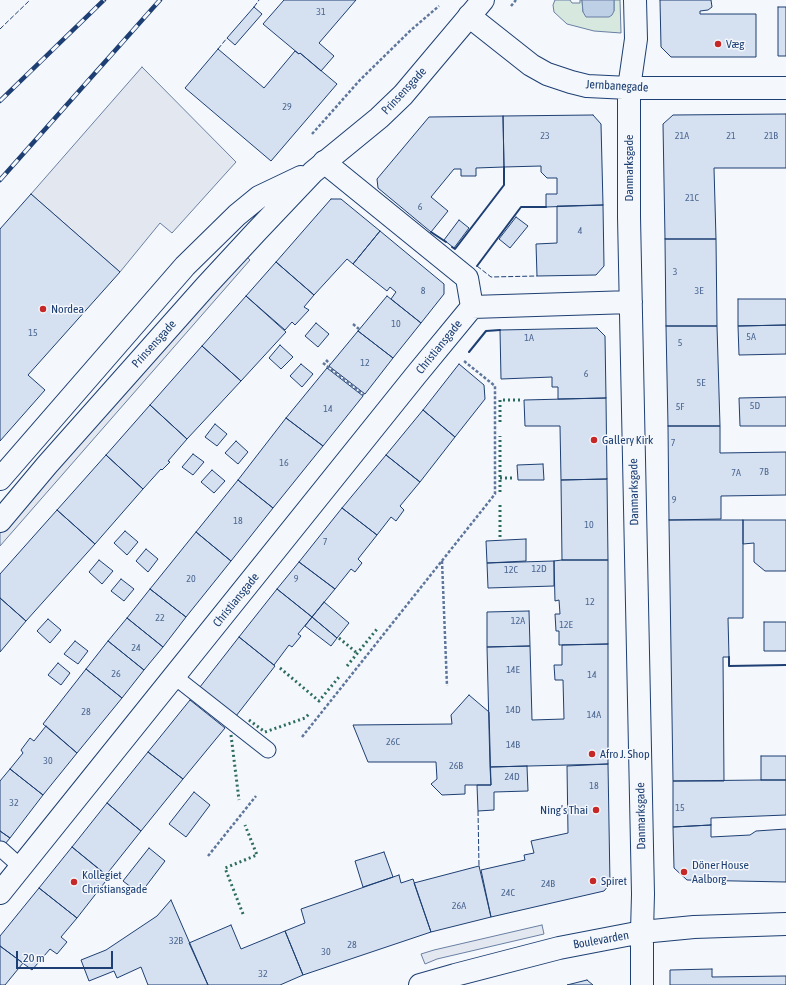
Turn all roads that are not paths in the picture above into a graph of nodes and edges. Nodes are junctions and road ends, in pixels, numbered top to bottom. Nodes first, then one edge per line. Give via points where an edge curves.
1 (483, 0) edge
2 (635, 0) edge
3 (469, 16) junction
4 (629, 88) junction
5 (786, 88) edge
6 (318, 167) junction
7 (630, 302) junction
8 (472, 307) junction
9 (0, 479) edge
10 (0, 522) edge
11 (175, 677) junction
12 (268, 750) dead end
13 (1, 849) dead end
14 (21, 867) junction
15 (0, 893) edge
16 (786, 924) edge
17 (642, 932) junction
18 (420, 985) edge
19 (642, 985) edge

1 - 3 street, Prinsensgade
2 - 4 street, Danmarksgade via 636,39
3 - 4 street, Jernbanegade via 531,65 547,74 582,85
3 - 6 street, Prinsensgade via 403,96
4 - 5 street, Jernbanegade
4 - 7 street, Danmarksgade
6 - 8 street via 467,278
6 - 9 street, Prinsensgade via 259,197 237,215 186,266
6 - 10 street, Prinsensgade via 206,286 47,465
7 - 8 street
7 - 17 street, Danmarksgade
8 - 11 street, Christiansgade
11 - 12 lane
11 - 14 street, Christiansgade
13 - 14 lane
14 - 15 street, Christiansgade
16 - 17 street, Boulevarden via 694,927
17 - 18 street, Boulevarden via 559,948
17 - 19 street, Danmarksgade

